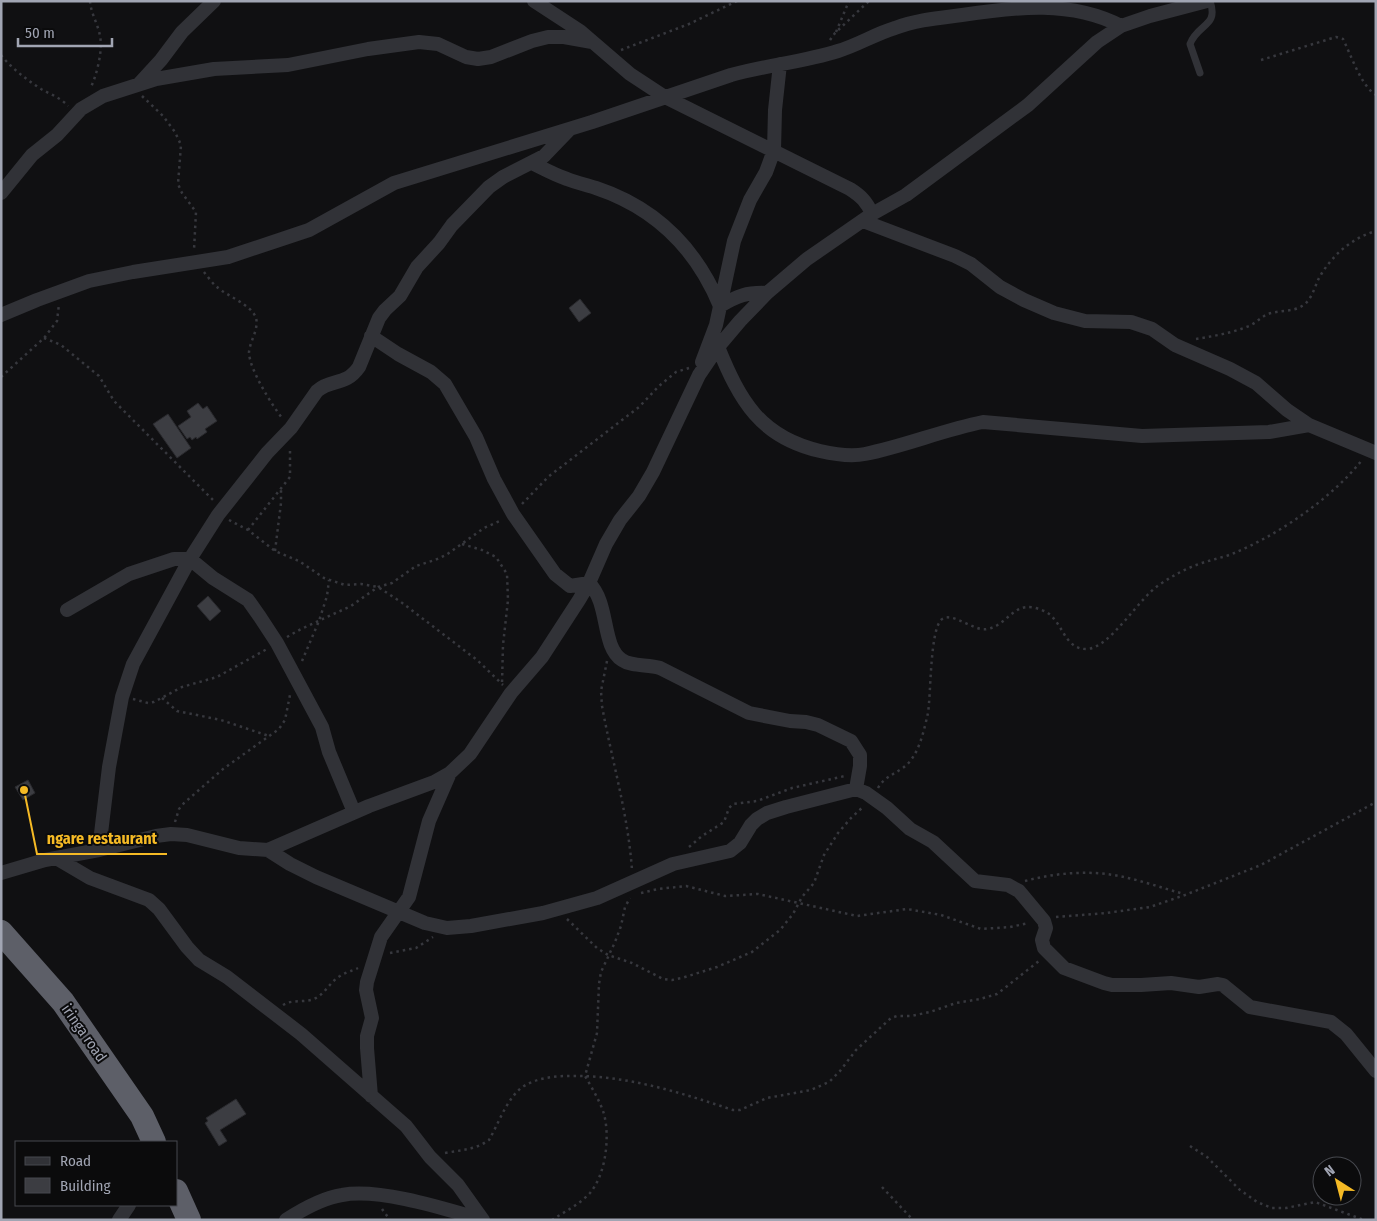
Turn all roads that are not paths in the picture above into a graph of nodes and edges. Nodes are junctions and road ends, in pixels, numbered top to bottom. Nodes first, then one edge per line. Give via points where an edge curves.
1 (214, 1) edge
2 (534, 1) edge
3 (1208, 1) edge
4 (1121, 26) junction
5 (592, 42) junction
6 (780, 64) junction
7 (1200, 72) dead end
8 (135, 85) junction
9 (665, 97) junction
10 (570, 129) junction
11 (774, 150) junction
12 (532, 164) junction
13 (1, 194) edge
14 (868, 218) junction
15 (767, 294) junction
16 (720, 306) junction
17 (1, 315) edge
18 (371, 336) junction
19 (718, 347) junction
20 (700, 369) junction
21 (1309, 425) junction
22 (1372, 452) edge
23 (190, 559) junction
24 (589, 583) junction
25 (67, 610) dead end
26 (450, 773) junction
27 (856, 789) junction
28 (354, 812) junction
29 (99, 850) junction
30 (268, 850) junction
31 (56, 858) junction
32 (1, 873) edge
33 (400, 912) junction
34 (1, 932) edge
35 (1376, 1071) edge
36 (371, 1096) junction
37 (154, 1141) edge
38 (178, 1195) edge
39 (128, 1206) edge
40 (119, 1220) edge
41 (189, 1220) edge
42 (286, 1220) edge
43 (483, 1220) edge

1 - 8 street
2 - 5 street
3 - 4 street
3 - 7 lane via 1213,11 1212,19 1190,44
4 - 6 street via 1090,13 1050,6 1026,6 908,23 838,51
4 - 14 street via 1096,42 1022,110 906,195
5 - 8 street via 548,37 478,60 438,44 419,42 288,65 196,71
5 - 9 street via 630,74
6 - 9 street via 746,71
6 - 11 street via 774,110
8 - 13 street via 103,96 77,112 56,136 32,155
9 - 10 street
9 - 11 street
10 - 12 street via 550,151
10 - 17 street via 394,183 290,237 228,257 89,281
11 - 14 street via 862,197 868,205
11 - 16 street via 734,241
12 - 16 street via 596,188 654,216 701,267
12 - 18 street via 489,187 452,225 416,268 400,296 379,318
14 - 15 street via 808,259
14 - 21 street via 971,264 1000,287 1054,313 1085,321 1131,322 1152,329 1175,345 1256,383
15 - 16 street via 742,294
15 - 19 street
16 - 20 street
18 - 23 street via 354,373 317,391 291,428 221,512
18 - 24 street via 445,384 476,437 512,514 554,574 570,586
19 - 20 street
19 - 21 street via 738,391 762,424 804,447 833,453 863,455 983,422 1142,436 1269,432
20 - 24 street via 653,472 606,544
21 - 22 street
23 - 25 street via 174,559 129,574
23 - 28 street via 248,600 277,643 322,727
23 - 29 street via 132,664 108,767
24 - 26 street via 542,657 507,689 470,754
24 - 27 street via 598,594 611,644 622,660 660,668 749,713 818,725 850,742 860,755
26 - 28 street
26 - 33 street via 429,821 409,897
27 - 33 street via 767,813 757,819 740,843 730,850 673,864 636,889 498,922 447,928
27 - 35 street via 933,842 975,881 1008,885 1020,891 1043,918 1046,928 1042,944 1064,968 1107,984 1141,986 1171,982 1199,987 1221,984 1250,1007 1330,1022 1346,1034
28 - 30 street
29 - 30 street via 171,834 239,848
29 - 31 street
30 - 33 street via 290,864
31 - 32 street
31 - 36 street via 90,878 149,900 193,954 300,1034
33 - 36 street via 381,937 366,990 372,1018 367,1036
34 - 37 highway, iringa road via 63,1002 142,1116
36 - 43 street via 406,1126 458,1185
38 - 41 highway
39 - 40 street
42 - 43 street via 318,1202 342,1194 370,1194

